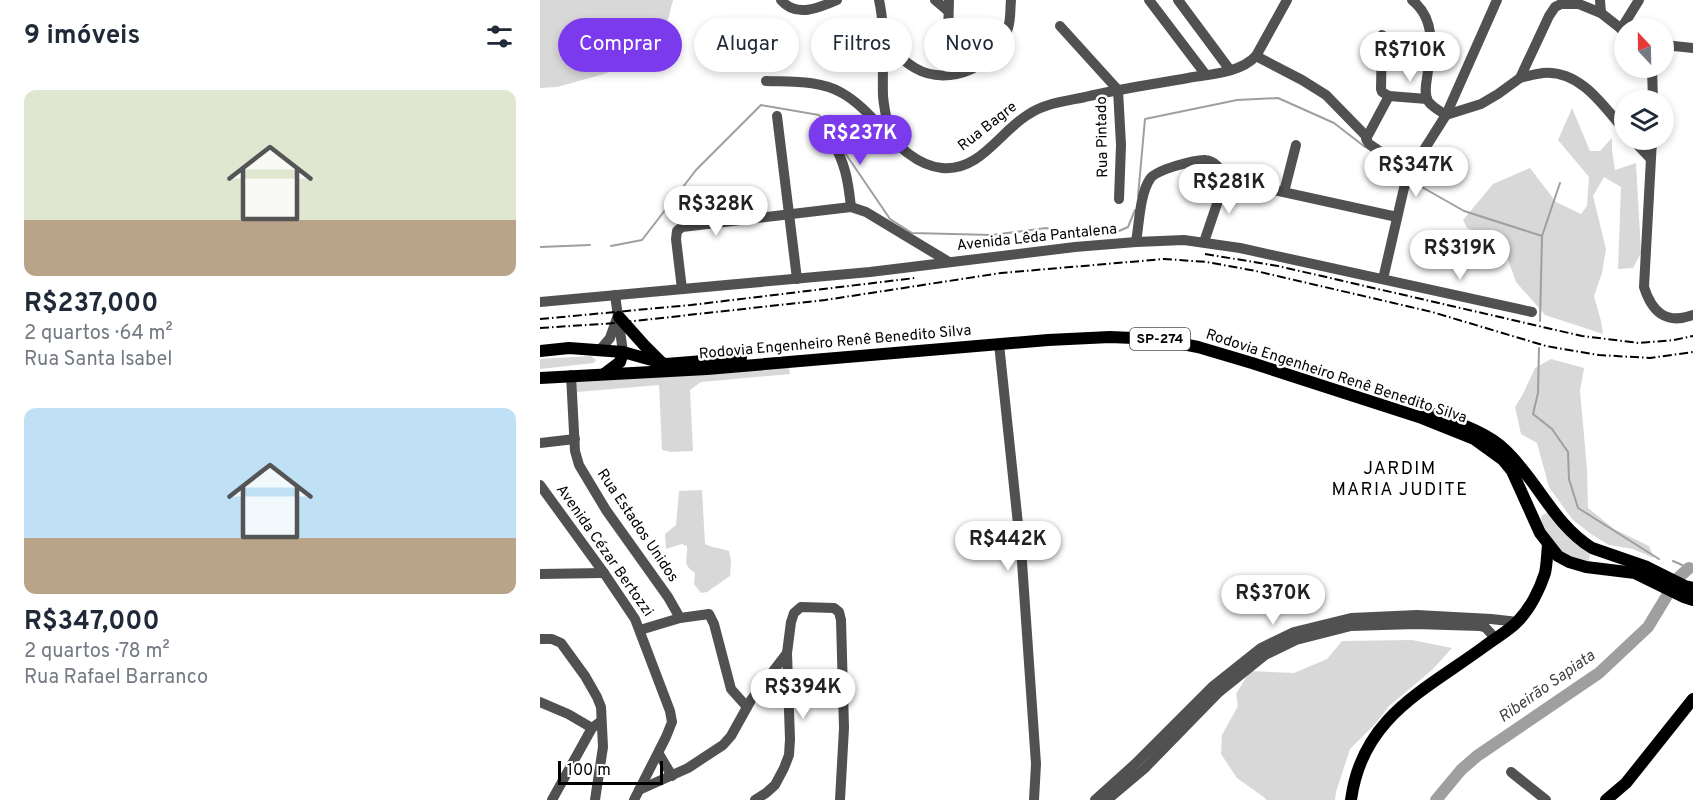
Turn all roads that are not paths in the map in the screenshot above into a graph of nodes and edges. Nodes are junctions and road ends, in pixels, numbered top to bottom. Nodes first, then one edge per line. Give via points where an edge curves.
1 (781, 0) edge
2 (837, 0) edge
3 (879, 0) edge
4 (935, 0) edge
5 (1011, 0) edge
6 (1149, 0) edge
7 (1178, 0) edge
8 (1287, 0) edge
9 (1412, 0) edge
10 (1497, 0) edge
11 (1600, 0) edge
12 (1639, 0) edge
13 (949, 5) edge
14 (1601, 13) junction
15 (882, 18) edge
16 (1629, 18) edge
17 (1614, 23) edge
18 (1060, 26) dead end
19 (1382, 35) dead end
20 (1674, 46) edge
21 (1693, 48) edge
22 (1256, 56) junction
23 (912, 66) edge
24 (1230, 70) junction
25 (884, 72) edge
26 (947, 75) junction
27 (1206, 75) junction
28 (1520, 78) junction
29 (766, 81) dead end
30 (1118, 90) junction
31 (1389, 96) junction
32 (1427, 99) junction
33 (1446, 115) junction
34 (777, 116) dead end
35 (1614, 118) edge
36 (890, 137) junction
37 (1367, 137) junction
38 (831, 138) dead end
39 (1296, 145) dead end
40 (1642, 150) edge
41 (1651, 150) edge
42 (1650, 158) junction
43 (1410, 172) junction
44 (1224, 179) junction
45 (1284, 192) junction
46 (1119, 199) dead end
47 (851, 207) junction
48 (789, 215) junction
49 (1397, 217) junction
50 (1136, 242) junction
51 (1204, 242) junction
52 (949, 262) junction
53 (797, 279) junction
54 (1383, 279) junction
55 (682, 289) junction
56 (615, 295) junction
57 (540, 302) edge
58 (1532, 312) dead end
59 (1693, 315) edge
60 (618, 316) junction
61 (999, 344) junction
62 (540, 351) edge
63 (599, 351) junction
64 (623, 352) junction
65 (661, 362) junction
66 (599, 374) junction
67 (571, 375) junction
68 (542, 377) edge
69 (575, 439) junction
70 (540, 443) edge
71 (540, 485) edge
72 (1557, 515) junction
73 (1534, 523) junction
74 (1548, 545) junction
75 (1592, 548) junction
76 (1586, 567) junction
77 (604, 573) junction
78 (540, 574) edge
79 (1693, 588) edge
80 (1693, 600) edge
81 (680, 618) junction
82 (1518, 622) junction
83 (640, 630) junction
84 (1495, 638) junction
85 (540, 639) edge
86 (788, 653) junction
87 (771, 675) junction
88 (789, 677) junction
89 (1693, 699) edge
90 (540, 702) edge
91 (747, 707) junction
92 (596, 725) junction
93 (659, 754) junction
94 (1511, 772) dead end
95 (672, 776) junction
96 (637, 795) edge
97 (552, 800) edge
98 (594, 800) edge
99 (755, 800) edge
100 (840, 800) edge
101 (1034, 800) edge
102 (1095, 800) edge
103 (1107, 800) edge
104 (1351, 800) edge
105 (1546, 800) edge
106 (1606, 800) edge

1 - 2 street via 798,11
3 - 15 street
4 - 13 street
5 - 26 street via 1008,28 994,54 964,72
6 - 27 street
7 - 24 street
8 - 22 street
9 - 32 street via 1423,10 1430,26
10 - 33 street
11 - 14 street
12 - 16 street
13 - 26 street
14 - 17 street
14 - 28 street via 1579,4 1555,7
18 - 30 street, Rua Pintado
19 - 31 street via 1381,89
20 - 21 street
22 - 24 street, Rua Bagre
22 - 37 street via 1326,95
23 - 26 street via 929,74
24 - 27 street, Rua Bagre
25 - 36 street
27 - 30 street, Rua Bagre
28 - 33 street via 1481,104
28 - 35 street via 1543,73 1575,80
29 - 36 street, Rua Bagre via 803,82 841,92 860,104
30 - 36 street, Rua Bagre via 1053,104 1027,114 974,161 960,167 926,165
30 - 46 street, Rua Pintado
31 - 32 street
31 - 37 street
32 - 33 street
33 - 43 street
34 - 48 street
37 - 43 street via 1369,144
38 - 47 street via 845,167
39 - 45 street
40 - 42 street
41 - 42 street
42 - 59 street via 1644,287 1659,313 1676,318
43 - 49 street
44 - 45 street
44 - 50 street via 1219,168 1206,160 1152,176
44 - 51 street
45 - 49 street
47 - 48 street
47 - 52 street via 883,220
48 - 53 street
48 - 55 street via 682,227 676,239
49 - 54 street
50 - 51 street, Avenida Lêda Pantalena
50 - 52 street, Avenida Lêda Pantalena
51 - 54 street, Avenida Lêda Pantalena
52 - 53 street, Avenida Lêda Pantalena
53 - 55 street, Avenida Lêda Pantalena
54 - 58 street, Avenida Lêda Pantalena
55 - 56 street, Avenida Lêda Pantalena
56 - 57 street, Avenida Lêda Pantalena
56 - 60 street
60 - 63 street via 612,334
60 - 64 street
60 - 65 main road
61 - 66 main road, Rodovia Engenheiro Renê Benedito Silva / SP-274 via 707,369
61 - 73 main road, Rodovia Engenheiro Renê Benedito Silva / SP-274 via 1110,337 1157,339 1198,347 1377,403 1458,432 1489,449 1512,471
61 - 101 street via 1022,562
62 - 63 main road, Rodovia Engenheiro Renê Benedito Silva / SP-274
63 - 64 main road, Rodovia Engenheiro Renê Benedito Silva / SP-274
63 - 66 main road
64 - 65 main road, Rodovia Engenheiro Renê Benedito Silva / SP-274
64 - 66 main road via 620,362
65 - 72 main road, Rodovia Engenheiro Renê Benedito Silva / SP-274 via 1021,334 1153,331 1235,351 1468,428 1502,446
66 - 67 main road, Rodovia Engenheiro Renê Benedito Silva / SP-274
67 - 68 main road, Rodovia Engenheiro Renê Benedito Silva / SP-274
67 - 69 street, Rua Estados Unidos
69 - 70 street
69 - 81 street, Rua Estados Unidos via 575,451 586,480
71 - 77 street, Avenida Cézar Bertozzi
72 - 73 main road via 1543,511
72 - 75 main road, Rodovia Engenheiro Renê Benedito Silva / SP-274
73 - 74 main road, Rodovia Engenheiro Renê Benedito Silva / SP-274
74 - 76 main road, Rodovia Engenheiro Renê Benedito Silva / SP-274 via 1558,556
74 - 82 main road via 1545,573
75 - 76 main road via 1596,557
75 - 79 main road, Rodovia Engenheiro Renê Benedito Silva / SP-274
76 - 80 main road, Rodovia Engenheiro Renê Benedito Silva / SP-274 via 1635,573
77 - 78 street
77 - 83 street, Avenida Cézar Bertozzi
81 - 83 street
81 - 91 street via 709,614 731,689
82 - 84 main road
82 - 102 street via 1417,615 1351,618 1294,632 1261,648 1212,687
83 - 93 street, Avenida Cézar Bertozzi via 672,722
84 - 103 street via 1480,626 1415,624 1351,626 1296,640 1265,655 1219,692 1144,769
84 - 104 main road via 1399,708 1380,728 1359,765
85 - 92 street via 561,643 576,662 601,707
86 - 87 street
86 - 88 street
86 - 100 street via 791,622 801,607 834,608 839,612 843,728
87 - 88 street
87 - 91 street
88 - 99 street via 789,755 775,784
89 - 106 main road via 1626,783
90 - 92 street
91 - 95 street via 723,746
92 - 97 street
92 - 98 street via 603,747
93 - 95 street
93 - 96 street, Avenida Cézar Bertozzi
94 - 105 street
95 - 96 street

